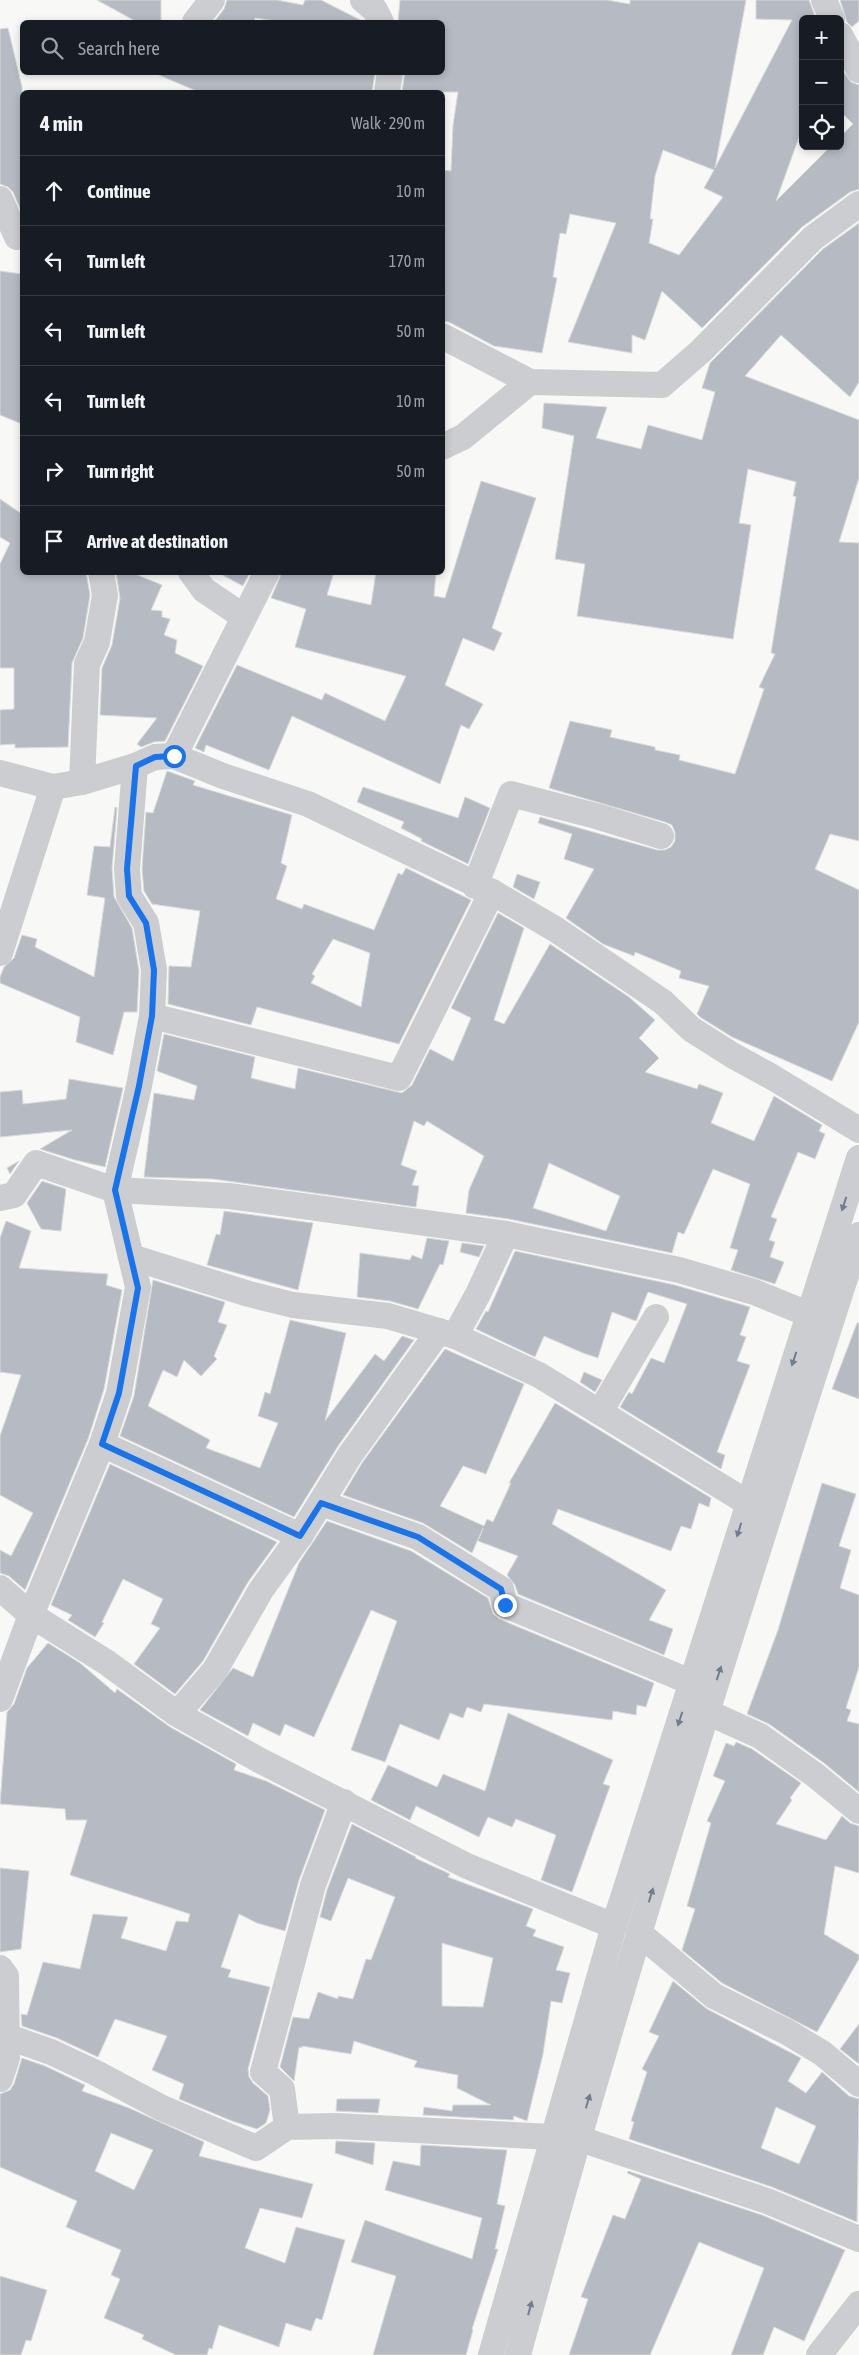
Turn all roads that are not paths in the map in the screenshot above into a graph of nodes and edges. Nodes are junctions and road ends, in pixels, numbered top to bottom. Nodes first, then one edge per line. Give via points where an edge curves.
1 (212, 0) edge
2 (363, 0) edge
3 (824, 0) edge
4 (830, 15) edge
5 (197, 20) edge
6 (379, 20) edge
7 (844, 42) edge
8 (859, 70) edge
9 (390, 75) edge
10 (387, 90) edge
11 (0, 199) edge
12 (859, 204) edge
13 (13, 239) edge
14 (445, 338) edge
15 (530, 382) junction
16 (445, 445) edge
17 (102, 575) edge
18 (194, 575) edge
19 (265, 575) edge
20 (244, 617) junction
21 (174, 756) junction
22 (136, 766) junction
23 (0, 773) edge
24 (82, 782) junction
25 (53, 787) junction
26 (661, 836) dead end
27 (483, 889) junction
28 (0, 953) edge
29 (152, 1016) junction
30 (859, 1130) edge
31 (859, 1158) edge
32 (115, 1190) junction
33 (0, 1198) edge
34 (506, 1234) junction
35 (859, 1235) edge
36 (131, 1256) junction
37 (808, 1314) junction
38 (656, 1317) dead end
39 (447, 1333) junction
40 (600, 1412) junction
41 (102, 1444) junction
42 (321, 1503) junction
43 (748, 1503) junction
44 (300, 1536) junction
45 (0, 1588) edge
46 (31, 1615) junction
47 (692, 1682) junction
48 (0, 1699) edge
49 (707, 1712) junction
50 (176, 1714) junction
51 (344, 1802) junction
52 (859, 1811) edge
53 (614, 1926) junction
54 (639, 1934) junction
55 (0, 1968) edge
56 (4, 2036) edge
57 (0, 2079) edge
58 (859, 2084) edge
59 (287, 2127) junction
60 (565, 2138) junction
61 (859, 2239) edge
62 (859, 2304) edge
63 (491, 2355) edge
64 (518, 2355) edge
65 (819, 2355) edge

1 - 5 street
2 - 6 street via 375,10
3 - 4 street
7 - 8 street
9 - 10 street
11 - 13 street
12 - 15 street via 813,238 701,351 662,384
14 - 15 street
15 - 16 street via 463,437
17 - 24 street via 105,595 97,642 87,664
18 - 20 street via 204,590
19 - 20 street
20 - 21 street
21 - 22 street via 155,757
21 - 27 street via 316,808
22 - 24 street
22 - 29 street via 127,869 129,896 146,923 154,970
23 - 25 street
24 - 25 street
25 - 28 street
26 - 27 street via 511,794
27 - 29 street via 399,1078
27 - 30 street via 555,929 663,1002 692,1029 732,1055
29 - 32 street
31 -> 37 street
32 - 33 street via 36,1163 14,1195
32 - 34 street via 230,1196
32 - 36 street
34 - 37 street via 679,1270 754,1292
34 - 39 street via 478,1294
49 -> 35 street
36 - 39 street via 293,1305 388,1316
36 - 41 street via 138,1288 119,1393
37 -> 43 street
38 - 40 street
39 - 40 street via 539,1375
39 - 42 street via 350,1455
40 - 43 street
41 - 44 street
41 - 46 street
42 - 44 street
42 - 47 street via 418,1537 501,1589 505,1605
43 -> 47 street
44 - 50 street via 261,1590 215,1670
45 - 46 street
46 - 48 street
46 - 50 street via 106,1662
47 -> 53 street
49 - 52 street via 760,1736 816,1775
54 -> 49 street
50 - 51 street via 258,1760
51 - 53 street via 467,1866
51 - 59 street via 313,1885 263,2072 282,2089
53 - 60 street
54 - 58 street via 714,1996 822,2053
60 -> 54 street
55 - 56 street via 6,1976
56 - 57 street via 7,2058
56 - 59 street via 60,2056 162,2108 256,2148
59 - 60 street via 336,2126
60 - 61 street via 767,2201
60 - 63 street
64 -> 60 street
62 - 65 street

